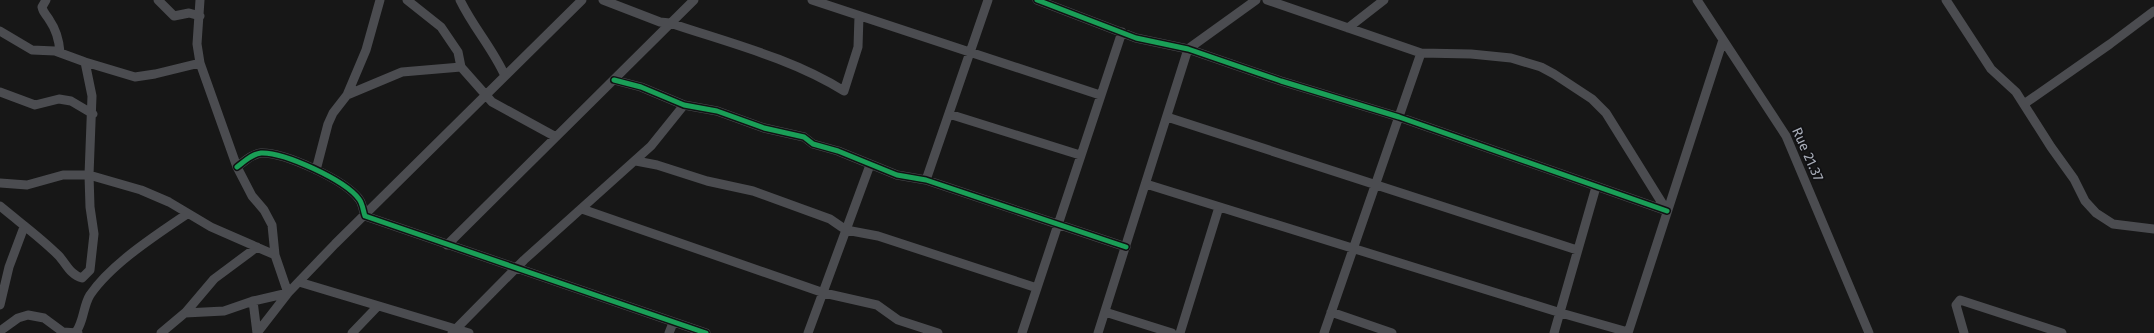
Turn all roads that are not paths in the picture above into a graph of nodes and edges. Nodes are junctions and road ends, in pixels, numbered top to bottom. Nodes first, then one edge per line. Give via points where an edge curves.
1 (46, 0) edge
2 (158, 0) edge
3 (200, 0) edge
4 (380, 0) edge
5 (407, 0) edge
6 (460, 0) edge
7 (582, 0) edge
8 (603, 0) edge
9 (694, 0) edge
10 (812, 0) edge
11 (988, 0) edge
12 (1037, 0) edge
13 (1256, 0) edge
14 (1267, 0) edge
15 (1384, 0) edge
16 (1697, 0) edge
17 (1946, 0) edge
18 (2154, 11) edge
19 (200, 16) junction
20 (859, 16) junction
21 (670, 23) junction
22 (1348, 28) junction
23 (0, 31) edge
24 (1122, 32) junction
25 (1723, 40) junction
26 (1188, 49) junction
27 (60, 52) junction
28 (970, 53) junction
29 (1421, 53) junction
30 (85, 62) junction
31 (200, 63) junction
32 (461, 67) junction
33 (505, 76) junction
34 (614, 80) junction
35 (0, 92) edge
36 (485, 94) junction
37 (346, 95) junction
38 (1100, 95) junction
39 (2024, 104) junction
40 (684, 105) junction
41 (93, 114) junction
42 (949, 114) junction
43 (1167, 117) junction
44 (1399, 117) junction
45 (556, 137) junction
46 (1080, 155) junction
47 (636, 161) junction
48 (870, 165) junction
49 (237, 167) junction
50 (316, 170) junction
51 (89, 175) junction
52 (926, 180) junction
53 (0, 183) edge
54 (1146, 184) junction
55 (1375, 184) junction
56 (1596, 187) junction
57 (0, 206) edge
58 (1219, 207) junction
59 (582, 209) junction
60 (1668, 211) junction
61 (187, 214) junction
62 (365, 216) junction
63 (1058, 224) junction
64 (24, 227) junction
65 (2154, 229) edge
66 (846, 230) junction
67 (447, 245) junction
68 (257, 247) junction
69 (1126, 247) junction
70 (1353, 249) junction
71 (1577, 250) junction
72 (275, 255) junction
73 (517, 268) junction
74 (299, 282) junction
75 (1037, 288) junction
76 (288, 293) junction
77 (824, 293) junction
78 (1, 294) edge
79 (253, 301) junction
80 (0, 305) edge
81 (377, 307) junction
82 (1105, 312) junction
83 (1331, 312) junction
84 (185, 313) junction
85 (1561, 313) junction
86 (673, 323) junction
87 (0, 331) edge
88 (456, 332) edge
89 (1628, 332) edge
90 (77, 333) edge
91 (161, 333) edge
92 (257, 333) edge
93 (352, 333) edge
94 (469, 333) edge
95 (669, 333) edge
96 (706, 333) edge
97 (808, 333) edge
98 (938, 333) edge
99 (1022, 333) edge
100 (1098, 333) edge
101 (1172, 333) edge
102 (1180, 333) edge
103 (1324, 333) edge
104 (1392, 333) edge
105 (1554, 333) edge
106 (1869, 333) edge
107 (1964, 333) edge
108 (2062, 333) edge

1 - 27 street via 42,7 43,12 58,36
2 - 19 street via 174,16 189,13
3 - 19 street
4 - 37 street via 366,50
5 - 32 street via 441,27 458,52
6 - 33 street
7 - 33 street
8 - 21 street via 660,22
9 - 21 street
10 - 20 street
11 - 28 street
12 - 24 street
13 - 26 street
14 - 22 street
15 - 22 street
16 - 25 street, Rue 21.37
17 - 39 street via 1991,69 2016,92
18 - 39 street
19 - 31 street via 197,44
20 - 21 street via 858,47 844,91 811,71
20 - 28 street
21 - 34 street
22 - 29 street
23 - 27 street via 32,50
24 - 26 street via 1136,38
24 - 38 street
25 - 60 street
25 - 106 street, Rue 21.37 via 1786,136
26 - 43 street
26 - 44 street
27 - 30 street
28 - 38 street
28 - 42 street
29 - 44 street
29 - 60 street via 1511,58 1541,66 1571,84 1606,113
30 - 31 street via 135,76
30 - 41 street
31 - 49 street
32 - 36 street
32 - 37 street via 402,72
33 - 36 street
34 - 40 street via 640,87
34 - 45 street
35 - 41 street via 35,105 59,99 71,101
36 - 45 street via 503,110
36 - 62 street
37 - 50 street via 328,124
38 - 46 street
39 - 65 street via 2085,201 2096,213 2113,224
40 - 47 street
40 - 48 street via 717,111 764,128 804,137 813,144 838,151
41 - 51 street
42 - 46 street
42 - 52 street
43 - 54 street
43 - 55 street
44 - 55 street
44 - 56 street
45 - 67 street
46 - 63 street
47 - 59 street
47 - 66 street via 753,191 830,219
48 - 52 street via 897,175
48 - 66 street
49 - 50 street via 261,153 282,157
49 - 72 street via 252,196 269,217
50 - 62 street via 341,183 358,197
51 - 53 street via 63,176 26,185
51 - 61 street via 141,190 169,202
51 - 64 street via 94,253 90,270 82,278 68,270 58,256
52 - 63 street
54 - 58 street
54 - 69 street
55 - 70 street
55 - 71 street
56 - 60 street
56 - 71 street
57 - 64 street
58 - 70 street
58 - 102 street
59 - 73 street
59 - 77 street
60 - 89 street
61 - 68 street
61 - 90 street via 155,235 104,277 88,299
62 - 67 street
62 - 74 street
63 - 69 street
63 - 75 street
64 - 78 street
66 - 75 street via 878,236
66 - 77 street
67 - 73 street
68 - 72 street
68 - 84 street via 214,279
69 - 82 street
70 - 83 street
70 - 85 street
71 - 85 street
72 - 76 street
73 - 86 street
73 - 88 street
74 - 76 street
74 - 81 street via 347,295
75 - 99 street
76 - 79 street
76 - 92 street
77 - 97 street
77 - 98 street via 877,305 898,320
78 - 80 street
79 - 84 street via 224,311
79 - 92 street
81 - 88 street
81 - 93 street
82 - 100 street
82 - 101 street
83 - 103 street
83 - 104 street
84 - 91 street
85 - 89 street
85 - 105 street
86 - 95 street
86 - 96 street
87 - 90 street via 18,318 28,316 44,318 62,332
88 - 94 street
107 - 108 street via 1956,305 1960,300

